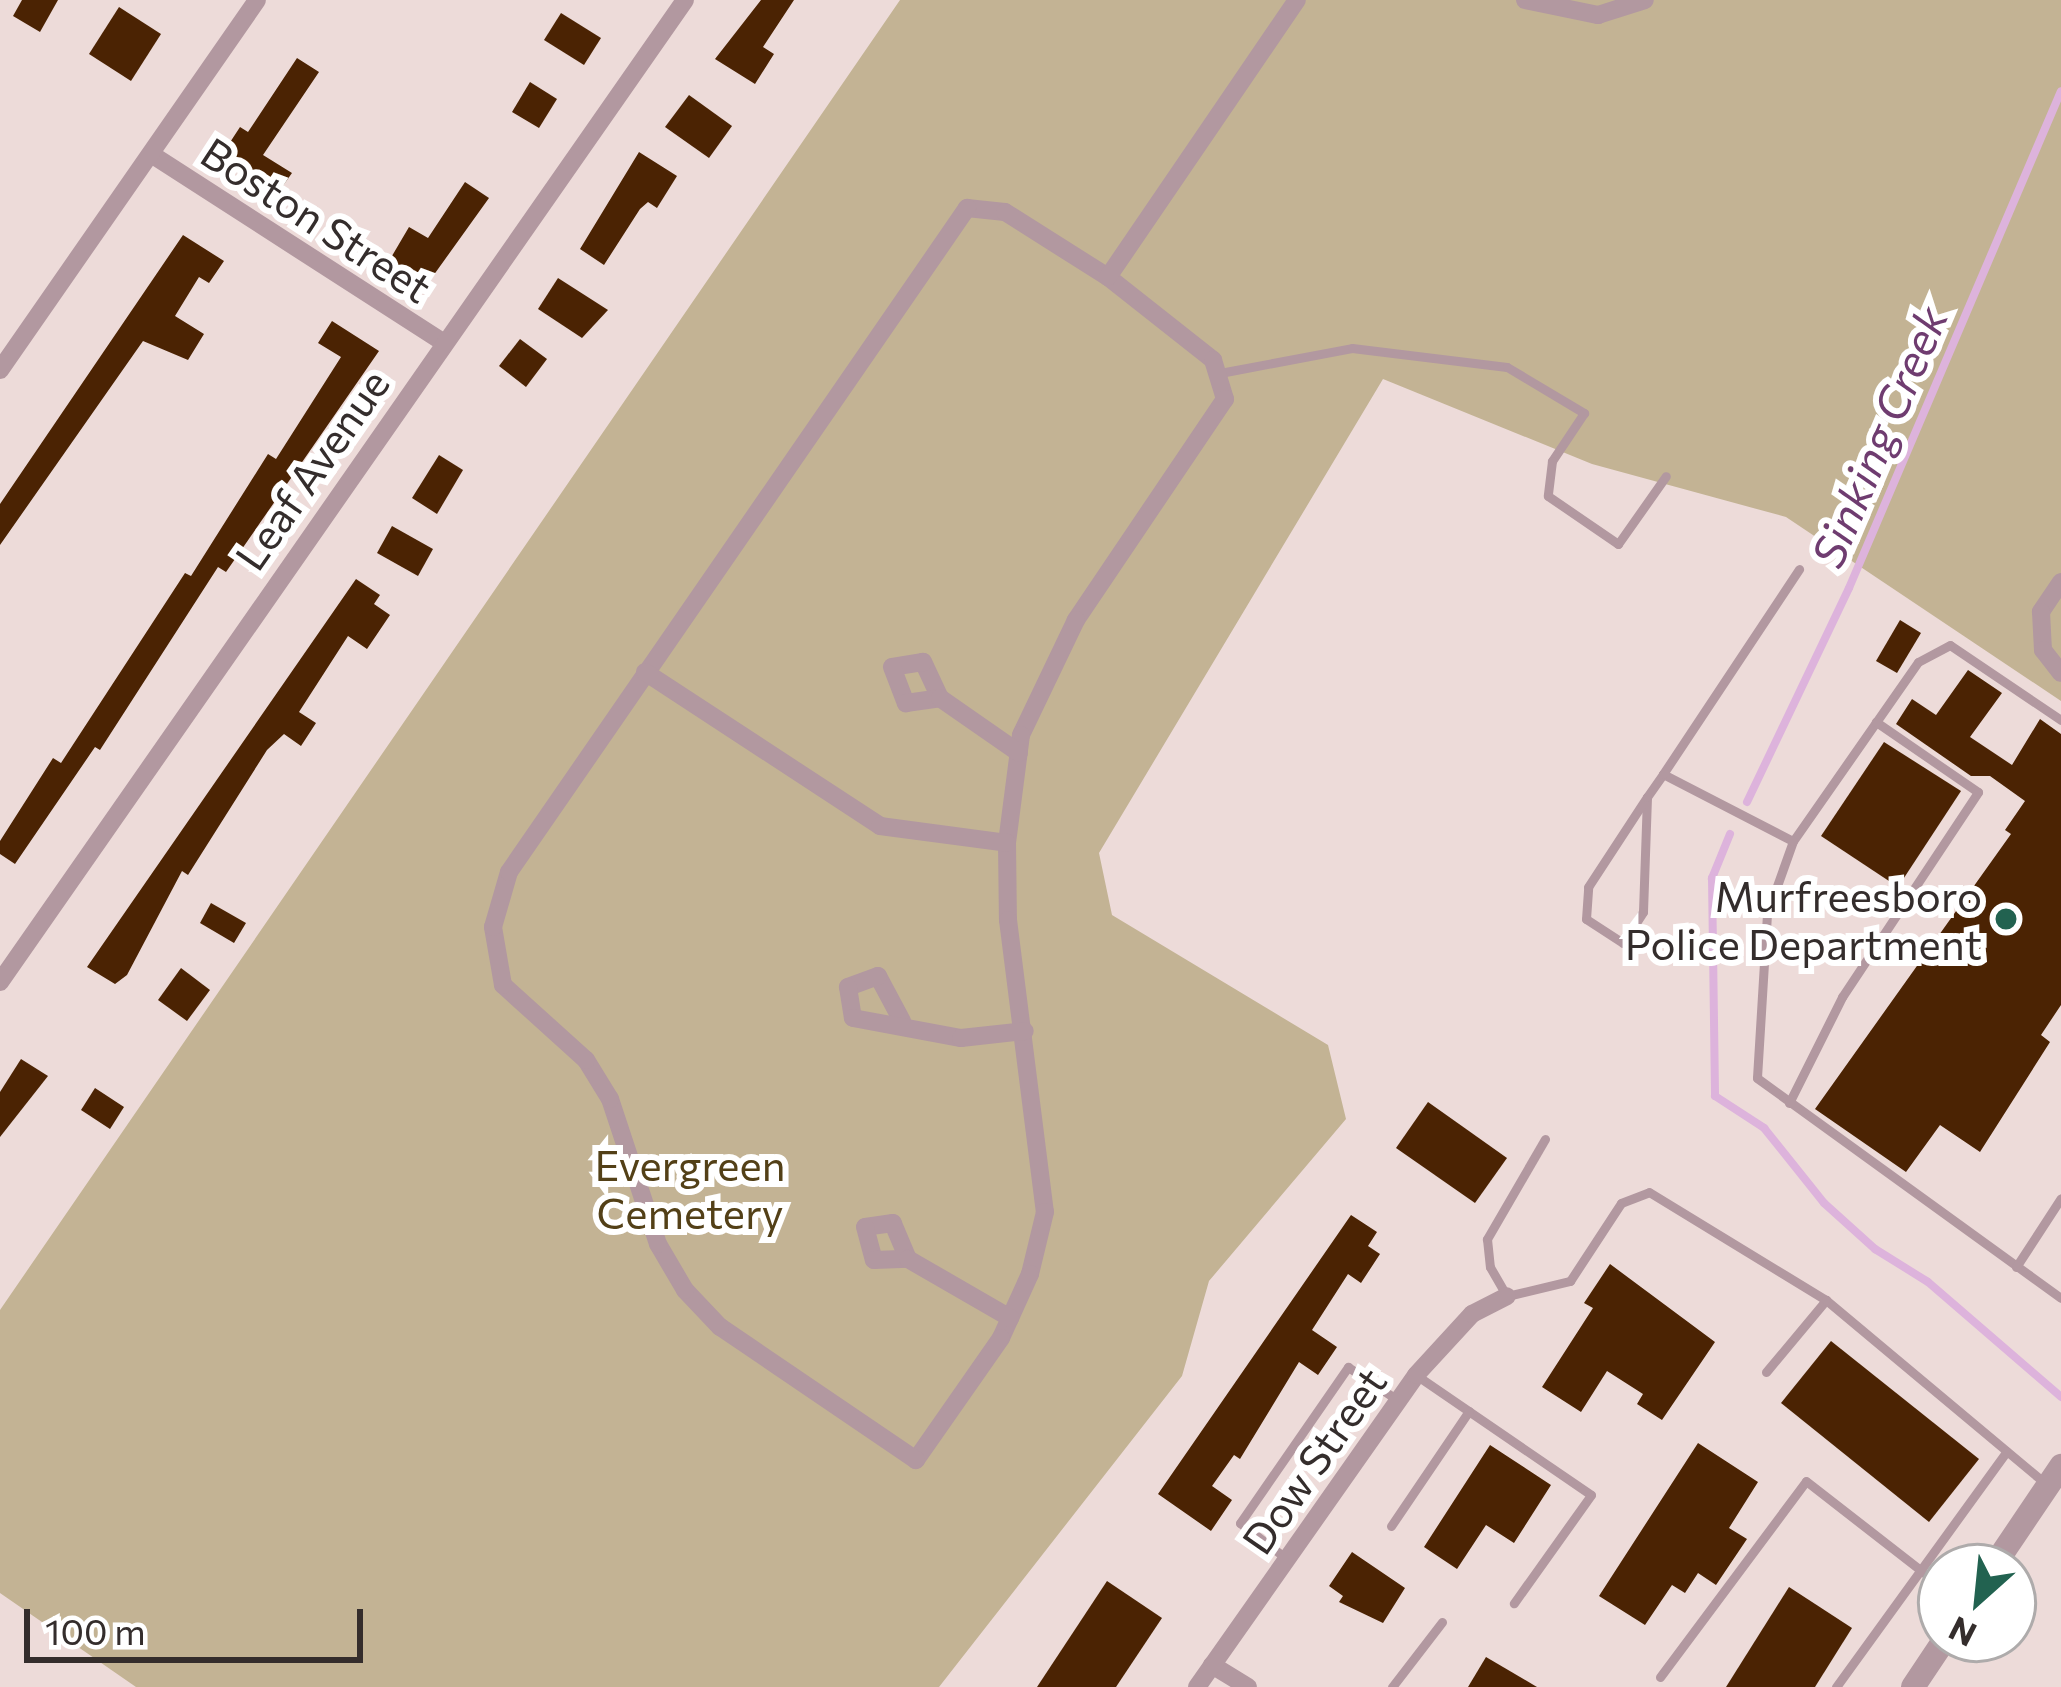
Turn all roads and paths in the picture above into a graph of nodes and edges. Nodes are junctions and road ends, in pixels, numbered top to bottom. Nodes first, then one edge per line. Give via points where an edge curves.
1 (257, 0) edge
2 (685, 0) edge
3 (1297, 0) edge
4 (1525, 0) edge
5 (1645, 0) edge
6 (151, 154) junction
7 (1108, 277) junction
8 (444, 343) junction
9 (0, 370) edge
10 (1220, 373) junction
11 (1666, 476) dead end
12 (1798, 569) dead end
13 (2061, 582) edge
14 (645, 672) junction
15 (2061, 673) edge
16 (940, 698) dead end
17 (2061, 720) edge
18 (1876, 722) junction
19 (1019, 753) junction
20 (1663, 774) junction
21 (1647, 797) junction
22 (1793, 841) junction
23 (1007, 843) junction
24 (0, 982) edge
25 (902, 1021) dead end
26 (1025, 1030) junction
27 (1789, 1103) junction
28 (1545, 1139) dead end
29 (2061, 1198) edge
30 (2056, 1218) edge
31 (908, 1259) dead end
32 (2016, 1268) junction
33 (1507, 1295) junction
34 (2061, 1298) edge
35 (1826, 1300) junction
36 (1010, 1318) junction
37 (1766, 1372) dead end
38 (1416, 1375) junction
39 (1399, 1401) junction
40 (1469, 1412) junction
41 (2007, 1451) junction
42 (2055, 1476) edge
43 (1390, 1526) dead end
44 (1939, 1543) edge
45 (2010, 1543) edge
46 (1287, 1559) junction
47 (1917, 1567) edge
48 (1917, 1573) edge
49 (1514, 1603) dead end
50 (1442, 1622) dead end
51 (1212, 1665) junction
52 (1660, 1677) dead end
53 (1197, 1687) edge
54 (1248, 1687) edge
55 (1392, 1687) edge
56 (1836, 1687) edge

1 - 6 street
2 - 8 street, Leaf Avenue
3 - 7 street
4 - 5 street via 1598,15
6 - 8 street, Boston Street
6 - 9 street
7 - 10 street
7 - 14 street via 1005,212 967,208
8 - 24 street, Leaf Avenue
10 - 11 lane via 1352,348 1507,367 1584,412 1552,461 1548,496 1618,544
10 - 19 street via 1225,399 1076,620 1045,674
12 - 20 lane
13 - 15 street via 2042,612 2043,650
14 - 23 street via 880,826
14 - 36 street via 509,872 493,927 503,985 586,1060 610,1099 658,1244 685,1290 721,1327 916,1460
16 - 19 street
17 - 18 lane via 1950,645 1918,662
18 - 22 lane
18 - 27 lane via 1978,792 1842,998
19 - 23 street
20 - 21 lane
20 - 22 lane
21 - 21 lane via 1582,907 1586,919 1623,943 1643,912
22 - 27 lane via 1767,914 1757,1078
23 - 26 street via 1008,920
25 - 26 street via 961,1038
26 - 36 street via 1045,1212
27 - 32 lane
28 - 33 lane via 1487,1239 1490,1267
29 - 30 lane
30 - 32 lane
31 - 36 street
32 - 34 lane
33 - 35 lane via 1570,1282 1621,1203 1649,1192
33 - 38 street, Dow Street via 1472,1314
35 - 37 lane
35 - 41 lane
38 - 39 street, Dow Street
38 - 40 lane
39 - 46 street, Dow Street
39 - 46 lane via 1348,1367 1240,1523
40 - 43 lane
40 - 49 lane via 1592,1495
41 - 42 lane
41 - 44 lane
42 - 45 street
46 - 51 street, Dow Street
47 - 52 lane via 1806,1481
48 - 56 lane
50 - 55 lane
51 - 53 street, Dow Street
51 - 54 street

